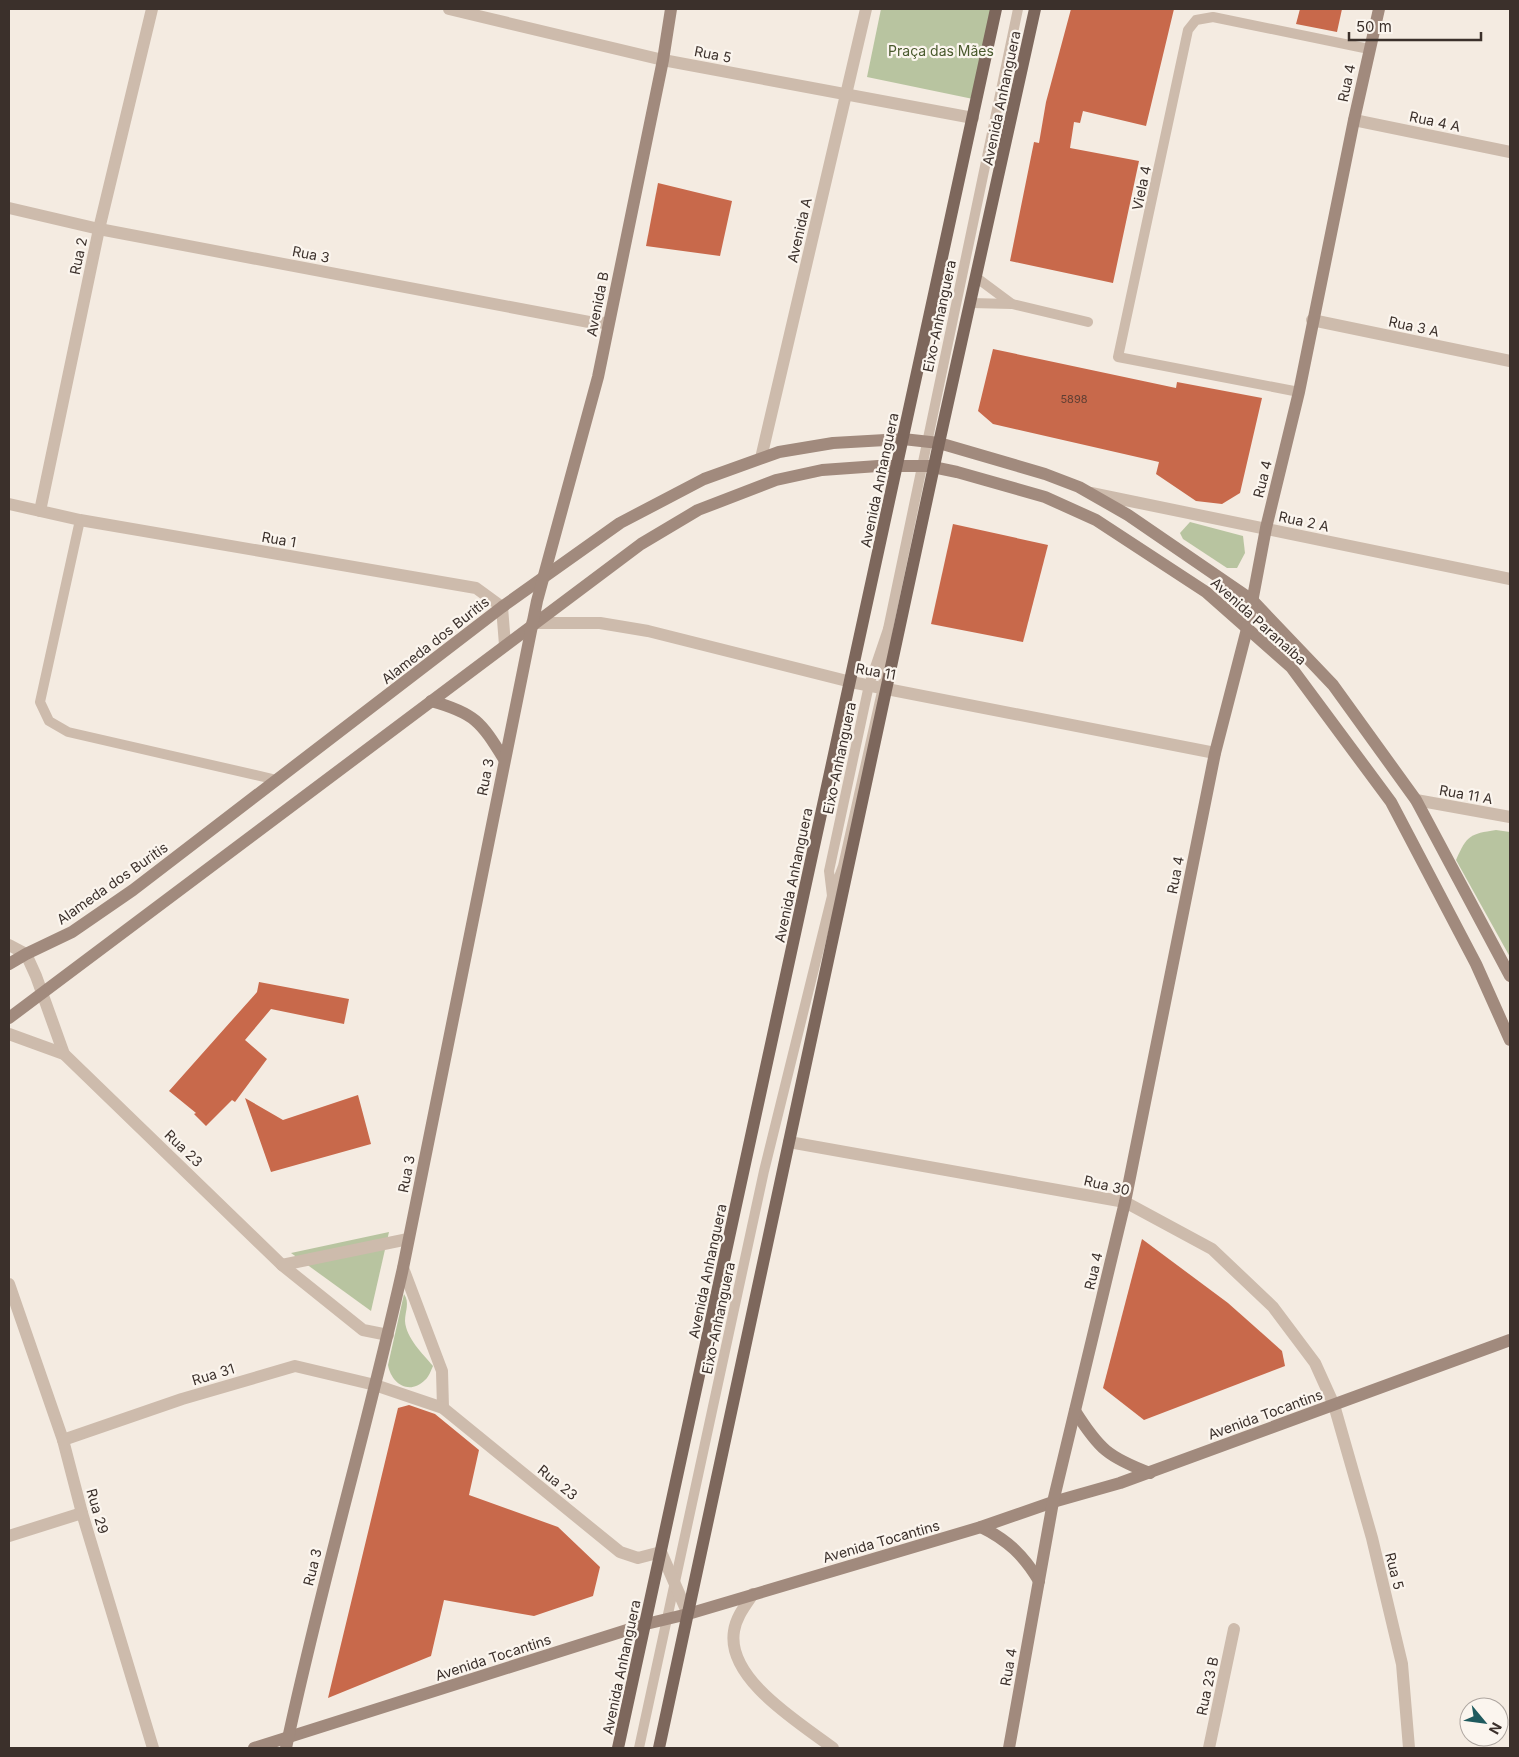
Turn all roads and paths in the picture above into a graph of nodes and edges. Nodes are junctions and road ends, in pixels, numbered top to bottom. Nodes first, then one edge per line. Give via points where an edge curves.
1 (152, 9) edge
2 (449, 9) edge
3 (671, 9) edge
4 (866, 9) edge
5 (996, 9) edge
6 (1018, 9) edge
7 (1035, 9) edge
8 (1379, 9) edge
9 (1369, 49) junction
10 (663, 60) junction
11 (847, 94) junction
12 (973, 118) junction
13 (1354, 120) junction
14 (1510, 152) edge
15 (9, 208) edge
16 (100, 229) junction
17 (977, 278) junction
18 (971, 303) junction
19 (1012, 304) junction
20 (1312, 320) junction
21 (1088, 322) dead end
22 (608, 323) junction
23 (1510, 361) edge
24 (1299, 392) junction
25 (903, 439) junction
26 (933, 442) junction
27 (761, 458) junction
28 (897, 466) junction
29 (921, 466) junction
30 (934, 467) junction
31 (1091, 493) junction
32 (9, 504) edge
33 (40, 511) junction
34 (80, 520) junction
35 (1266, 528) junction
36 (542, 579) junction
37 (1510, 579) edge
38 (1252, 600) junction
39 (537, 601) joint
40 (502, 607) junction
41 (532, 623) junction
42 (888, 629) junction
43 (1247, 629) junction
44 (505, 645) junction
45 (851, 682) junction
46 (869, 685) junction
47 (885, 687) junction
48 (431, 701) junction
49 (1215, 753) junction
50 (504, 759) junction
51 (277, 780) junction
52 (1416, 800) junction
53 (1510, 817) edge
54 (832, 896) junction
55 (9, 945) edge
56 (26, 954) junction
57 (9, 964) edge
58 (1510, 976) edge
59 (42, 993) junction
60 (9, 1018) edge
61 (9, 1034) edge
62 (1510, 1040) edge
63 (64, 1054) junction
64 (789, 1142) junction
65 (1125, 1202) junction
66 (408, 1239) junction
67 (282, 1265) junction
68 (403, 1268) junction
69 (9, 1284) edge
70 (388, 1335) junction
71 (1510, 1340) edge
72 (375, 1385) junction
73 (1334, 1405) junction
74 (443, 1408) junction
75 (1075, 1411) junction
76 (63, 1440) junction
77 (1150, 1473) junction
78 (1053, 1502) junction
79 (82, 1513) junction
80 (981, 1527) junction
81 (9, 1536) edge
82 (661, 1552) junction
83 (1039, 1581) junction
84 (675, 1583) junction
85 (753, 1594) junction
86 (688, 1614) junction
87 (667, 1619) junction
88 (646, 1624) junction
89 (1234, 1629) dead end
90 (287, 1743) edge
91 (153, 1748) edge
92 (254, 1748) edge
93 (618, 1748) edge
94 (639, 1748) edge
95 (659, 1748) edge
96 (833, 1748) edge
97 (1009, 1748) edge
98 (1209, 1748) edge
99 (1409, 1748) edge

1 - 16 street, Rua 2
2 - 10 street, Rua 5
3 - 10 main road, Avenida B
4 - 11 street, Avenida A
5 - 12 main road, Avenida Anhanguera
6 - 26 lane, Eixo-Anhanguera
7 - 17 main road, Avenida Anhanguera
8 - 9 main road, Rua 4
9 - 13 main road, Rua 4
9 - 24 lane, Viela 4 via 1213,17 1196,20 1188,30 1118,357
10 - 11 street, Rua 5
10 - 22 main road, Avenida B
11 - 12 street, Rua 5
11 - 27 street, Avenida A
12 - 25 main road, Avenida Anhanguera
13 - 14 street, Rua 4 A
13 - 20 main road, Rua 4
15 - 16 street, Rua 3
16 - 22 street, Rua 3
16 - 33 street, Rua 2
17 - 18 main road, Avenida Anhanguera
17 - 19 lane
18 - 19 lane
18 - 26 main road, Avenida Anhanguera
19 - 21 lane
20 - 23 street, Rua 3 A
20 - 24 main road, Rua 4
22 - 36 main road, Avenida B via 598,377
24 - 35 main road, Rua 4
25 - 26 main road, Avenida Paranaíba
25 - 27 main road, Alameda dos Buritis via 833,443
25 - 28 main road, Avenida Anhanguera
26 - 29 lane, Eixo-Anhanguera
26 - 30 main road, Avenida Anhanguera
26 - 31 main road, Avenida Paranaíba via 1045,474
27 - 36 main road, Alameda dos Buritis via 681,490 620,523
28 - 29 main road, Avenida Paranaíba
28 - 41 main road via 803,474 747,490 698,510 641,544
28 - 45 main road, Avenida Anhanguera
29 - 30 main road, Avenida Paranaíba
29 - 42 lane, Eixo-Anhanguera
30 - 43 main road, Avenida Paranaíba via 1044,497 1085,514 1206,592
30 - 47 main road, Avenida Anhanguera
31 - 35 street, Rua 2 A
31 - 38 main road, Avenida Paranaíba
32 - 33 street, Rua 1
33 - 34 street, Rua 1
34 - 40 street, Rua 1 via 476,588
34 - 51 lane via 40,702 48,721 68,732
35 - 37 street, Rua 2 A
35 - 38 main road, Rua 4
36 - 39 main road, Avenida B
36 - 40 main road, Alameda dos Buritis
38 - 43 main road, Rua 4
38 - 52 main road, Avenida Paranaíba via 1333,686
39 - 41 main road, Rua 3
40 - 44 street
40 - 51 main road, Alameda dos Buritis
41 - 44 main road
41 - 45 street, Rua 11 via 600,623 648,631
41 - 50 main road, Rua 3
42 - 46 lane, Eixo-Anhanguera
42 - 47 lane, Eixo-Anhanguera
43 - 49 main road, Rua 4
43 - 62 main road, Avenida Paranaíba via 1290,667 1391,802 1476,964
44 - 48 main road
45 - 46 street, Rua 11
45 - 82 main road, Avenida Anhanguera
46 - 47 street, Rua 11
46 - 54 lane, Eixo-Anhanguera via 829,871
47 - 49 street, Rua 11
47 - 54 lane, Eixo-Anhanguera via 843,866
47 - 64 main road, Avenida Anhanguera
48 - 50 main road via 471,716 484,726
48 - 59 main road
49 - 65 main road, Rua 4
50 - 66 main road, Rua 3
51 - 56 main road, Alameda dos Buritis via 85,924
52 - 53 street, Rua 11 A
52 - 58 main road, Avenida Paranaíba
54 - 84 lane, Eixo-Anhanguera via 764,1171
55 - 56 street
56 - 57 main road, Alameda dos Buritis
56 - 59 street
59 - 60 main road
59 - 63 street, Rua 23
61 - 63 street, Rua 23
63 - 67 street, Rua 23
64 - 65 street, Rua 30
64 - 86 main road, Avenida Anhanguera
65 - 73 street, Rua 30 via 1212,1249 1273,1307 1315,1364
65 - 75 main road, Rua 4
66 - 67 street
66 - 68 main road, Rua 3
67 - 70 street, Rua 23 via 363,1330
68 - 70 main road, Rua 3
68 - 74 street via 442,1371
69 - 76 street, Rua 29
70 - 72 main road, Rua 3
71 - 73 main road, Avenida Tocantins
72 - 74 street, Rua 23
72 - 76 street, Rua 31 via 295,1366 182,1399
72 - 90 main road, Rua 3 via 308,1642
73 - 77 main road, Avenida Tocantins
73 - 99 street, Rua 5 via 1372,1538 1402,1664
74 - 82 street, Rua 23 via 620,1552 638,1558
75 - 77 main road via 1093,1439 1118,1461
75 - 78 main road, Rua 4
76 - 79 street, Rua 29
77 - 78 main road, Avenida Tocantins
78 - 80 main road, Avenida Tocantins
78 - 83 main road, Rua 4
79 - 81 street
79 - 91 street, Rua 29
80 - 83 main road via 1015,1548
80 - 85 main road, Avenida Tocantins
82 - 84 street
82 - 88 main road, Avenida Anhanguera
83 - 97 main road, Rua 4
84 - 86 street
84 - 87 lane, Eixo-Anhanguera
85 - 86 main road, Avenida Tocantins
85 - 96 street via 740,1613 733,1632 738,1662 755,1688
86 - 87 main road, Avenida Tocantins
86 - 95 main road, Avenida Anhanguera
87 - 88 main road, Avenida Tocantins
87 - 94 lane, Eixo-Anhanguera
88 - 90 main road, Avenida Tocantins
88 - 93 main road, Avenida Anhanguera
89 - 98 street, Rua 23 B
90 - 92 main road, Avenida Tocantins

